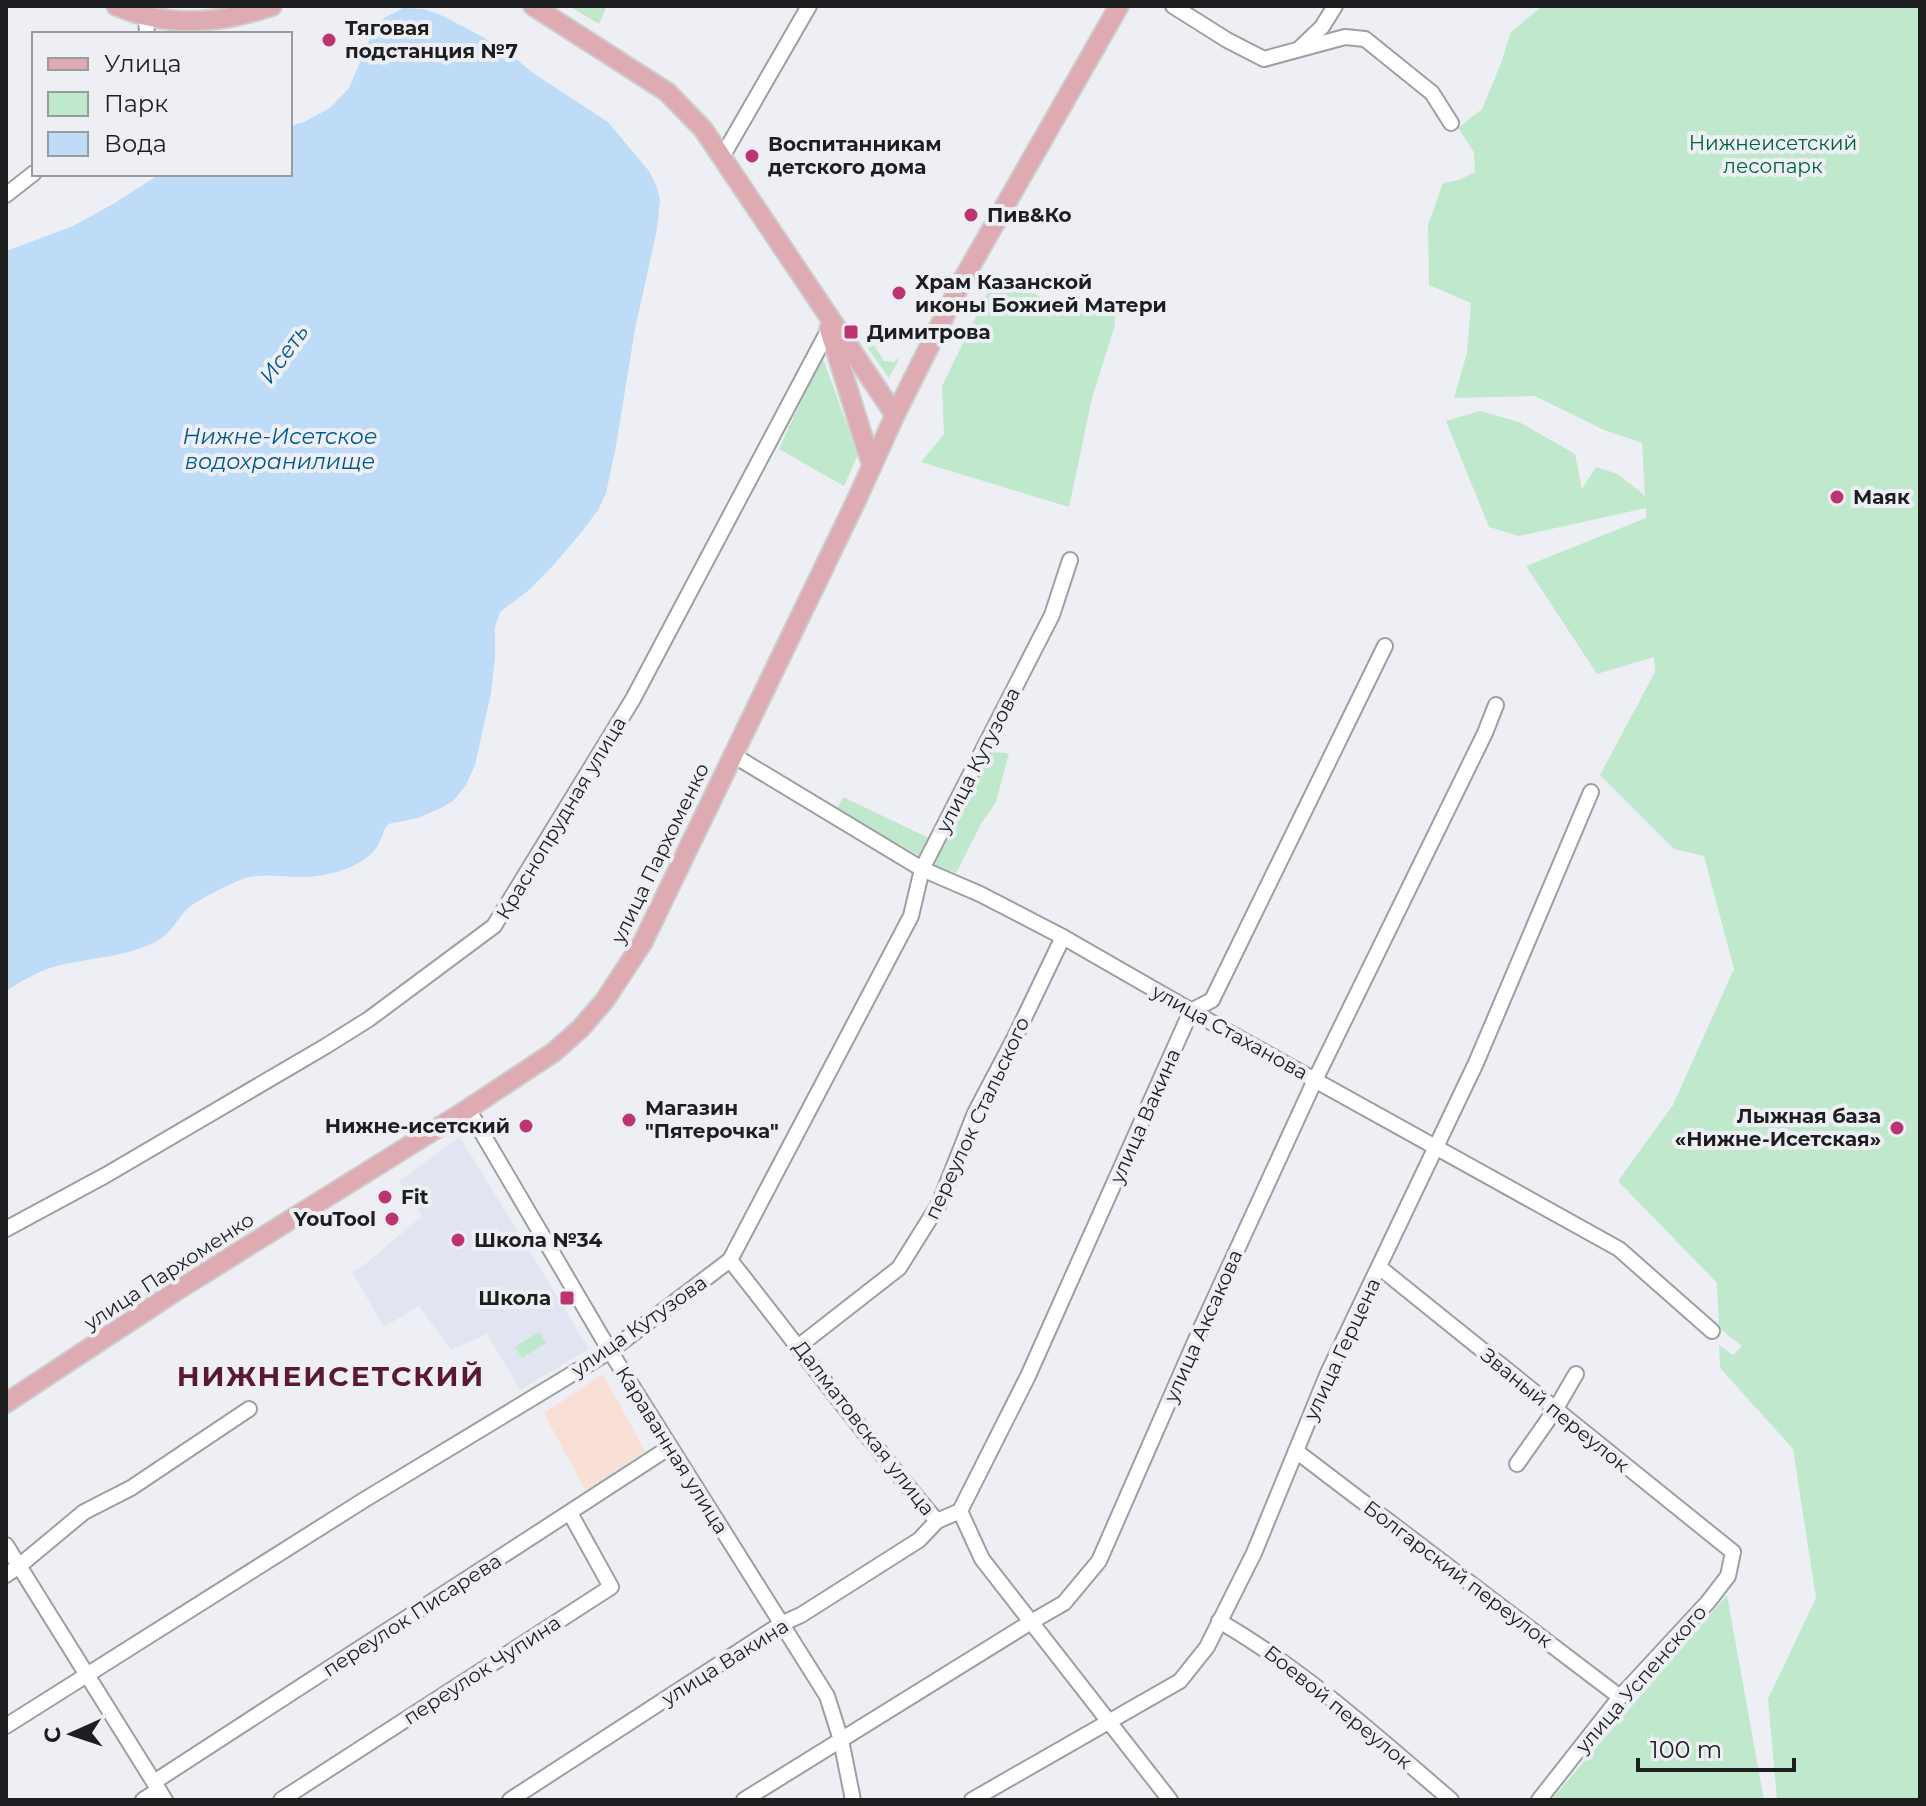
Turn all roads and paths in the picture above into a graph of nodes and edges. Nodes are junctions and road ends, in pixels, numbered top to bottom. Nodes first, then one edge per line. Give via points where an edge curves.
1 (116, 6) edge
2 (272, 6) edge
3 (533, 6) edge
4 (809, 6) edge
5 (1119, 6) edge
6 (1173, 6) edge
7 (1335, 6) edge
8 (147, 25) edge
9 (1298, 50) junction
10 (1451, 123) dead end
11 (722, 157) junction
12 (32, 175) edge
13 (6, 195) edge
14 (823, 307) junction
15 (829, 329) junction
16 (895, 415) junction
17 (872, 466) junction
18 (1070, 560) dead end
19 (1385, 646) dead end
20 (1496, 705) dead end
21 (733, 755) junction
22 (1591, 792) dead end
23 (922, 869) junction
24 (1063, 937) junction
25 (1191, 1011) junction
26 (1315, 1080) junction
27 (468, 1109) junction
28 (1437, 1148) junction
29 (6, 1229) edge
30 (730, 1260) junction
31 (1379, 1267) junction
32 (1712, 1331) dead end
33 (799, 1346) junction
34 (610, 1351) junction
35 (1576, 1374) dead end
36 (6, 1403) edge
37 (249, 1409) dead end
38 (1555, 1410) junction
39 (670, 1447) junction
40 (1296, 1451) junction
41 (1517, 1464) dead end
42 (960, 1511) junction
43 (570, 1513) junction
44 (937, 1521) junction
45 (6, 1545) edge
46 (1733, 1552) joint
47 (19, 1566) junction
48 (6, 1575) edge
49 (1219, 1621) junction
50 (1031, 1622) junction
51 (781, 1624) junction
52 (87, 1675) junction
53 (1620, 1697) junction
54 (1109, 1721) junction
55 (6, 1726) edge
56 (841, 1740) junction
57 (159, 1791) edge
58 (143, 1800) edge
59 (281, 1800) edge
60 (510, 1800) edge
61 (744, 1800) edge
62 (853, 1800) edge
63 (972, 1800) edge
64 (1170, 1800) edge
65 (1451, 1800) edge
66 (1539, 1800) edge

1 - 8 main road
2 - 8 main road via 243,16
3 - 11 main road via 667,92
4 - 11 street
5 - 16 main road, улица Пархоменко via 962,281
6 - 9 street via 1264,59
7 - 9 street
9 - 10 street via 1345,37 1365,39 1432,93
11 - 14 main road
12 - 13 street
14 - 15 main road
14 - 16 main road
15 - 17 main road
15 - 29 street, Краснопрудная улица via 633,699 494,926 326,1046
16 - 17 main road, улица Пархоменко
17 - 21 main road, улица Пархоменко
18 - 23 street, улица Кутузова via 1052,615
19 - 25 street, улица Вакина via 1212,1000
20 - 26 street, улица Аксакова
21 - 23 street, улица Стаханова
21 - 27 main road, улица Пархоменко via 643,942 605,1000 554,1052
22 - 28 street, улица Герцена
23 - 24 street, улица Стаханова
23 - 30 street, улица Кутузова via 911,916
24 - 25 street, улица Стаханова
24 - 33 street, переулок Стальского via 975,1113 939,1204 899,1268
25 - 26 street, улица Стаханова
25 - 42 street, улица Вакина via 1028,1376
26 - 28 street, улица Стаханова
26 - 50 street, улица Аксакова via 1099,1561 1064,1603
27 - 34 street, Караванная улица
27 - 36 main road, улица Пархоменко
28 - 31 street, улица Герцена
28 - 32 street, улица Стаханова via 1619,1249
30 - 33 street, Далматовская улица
30 - 34 street, улица Кутузова
31 - 38 street, Званый переулок
31 - 40 street, улица Герцена
33 - 44 street, Далматовская улица
34 - 39 street, Караванная улица
34 - 52 street, улица Кутузова
35 - 38 street
37 - 47 street via 131,1488 84,1512
38 - 41 street
38 - 46 street, Званый переулок
39 - 43 street, переулок Писарева
39 - 51 street, Караванная улица
40 - 49 street, улица Герцена
40 - 53 street, Болгарский переулок
42 - 44 street, Далматовская улица
42 - 50 street, Далматовская улица via 982,1559
43 - 57 street, переулок Писарева
43 - 59 street, переулок Чупина via 611,1587
44 - 51 street, улица Вакина via 919,1540
45 - 47 street
46 - 53 street, улица Успенского via 1728,1576 1708,1602
47 - 48 street
47 - 52 street
49 - 54 street, улица Герцена via 1207,1647 1180,1681
49 - 65 street, Боевой переулок via 1260,1644
50 - 54 street, Далматовская улица
50 - 56 street, улица Аксакова
51 - 56 street, Караванная улица via 827,1696
51 - 60 street, улица Вакина
52 - 55 street, улица Кутузова
52 - 57 street
53 - 66 street, улица Успенского
54 - 63 street, улица Герцена
54 - 64 street, Далматовская улица
56 - 61 street, улица Аксакова
56 - 62 street, Караванная улица
57 - 58 street, переулок Писарева

